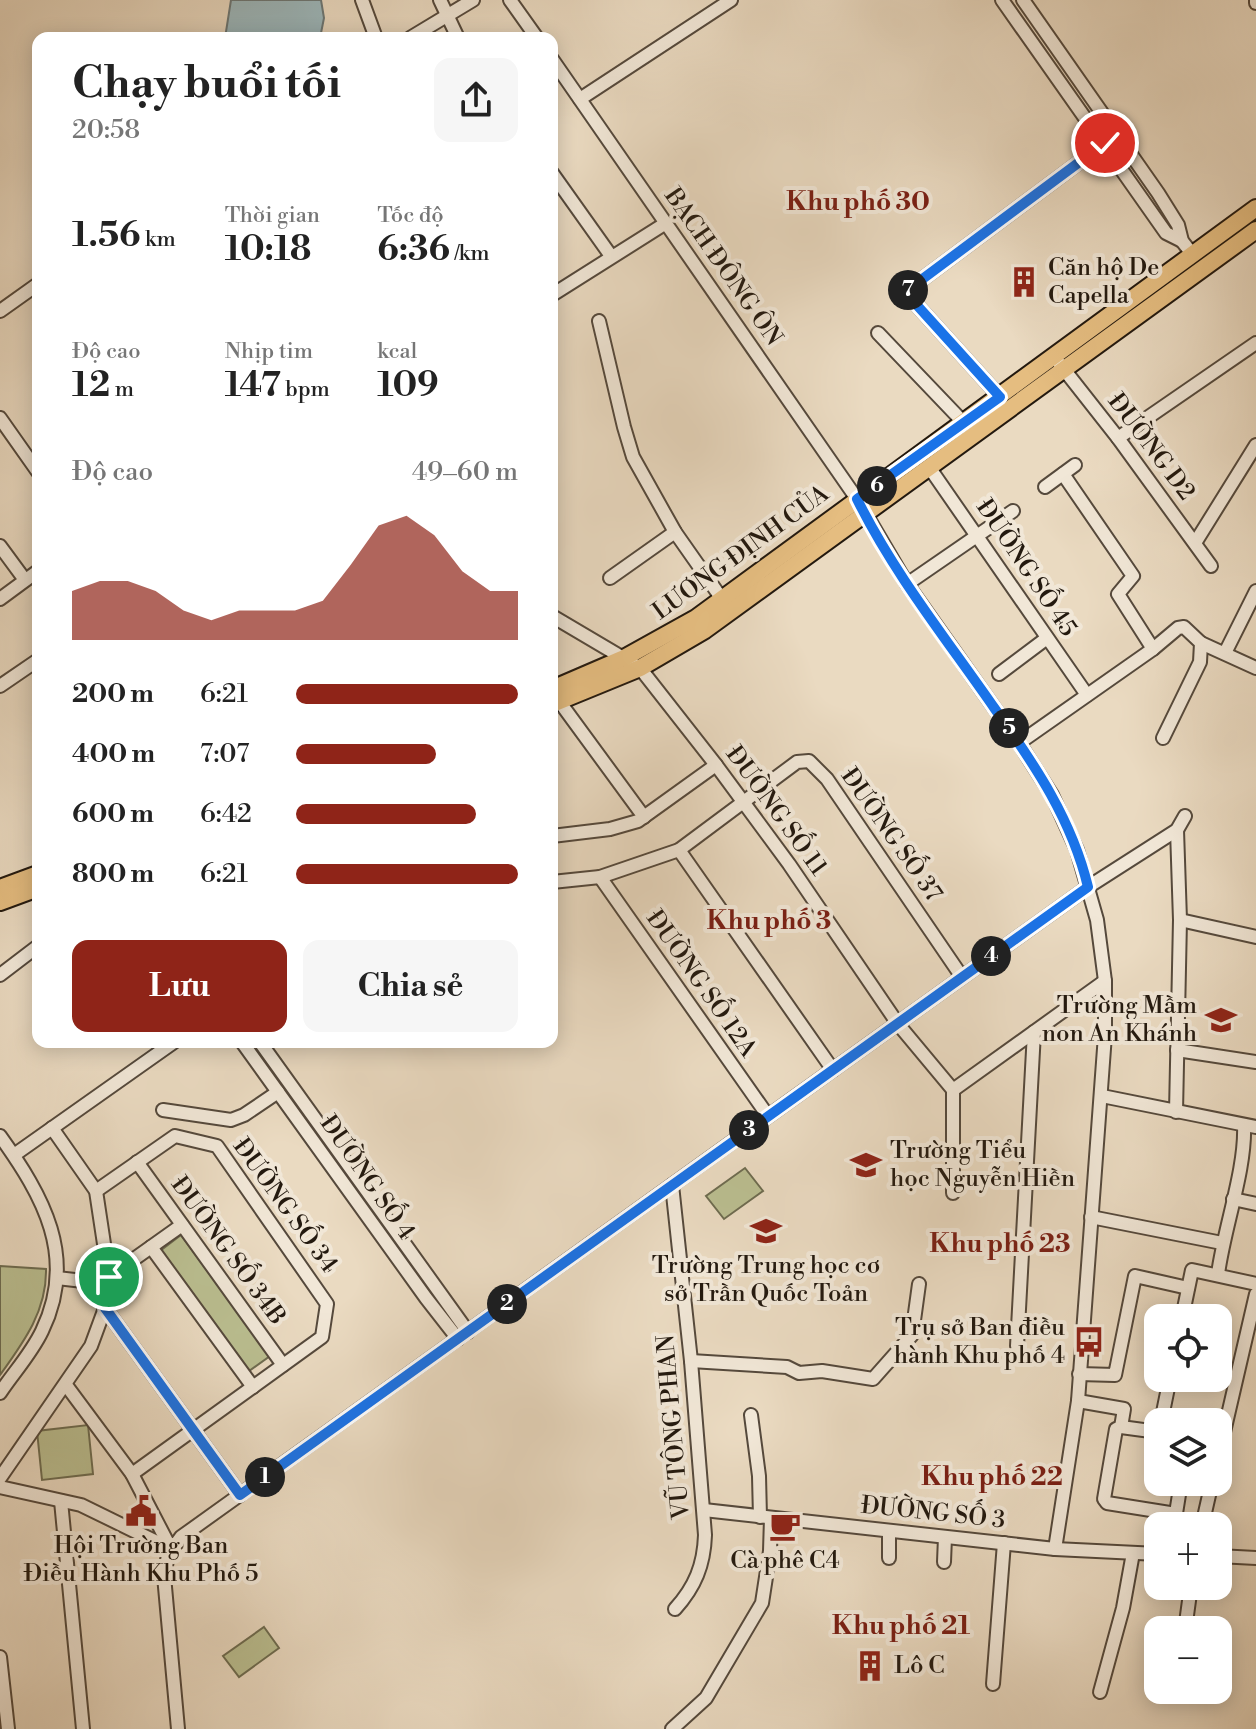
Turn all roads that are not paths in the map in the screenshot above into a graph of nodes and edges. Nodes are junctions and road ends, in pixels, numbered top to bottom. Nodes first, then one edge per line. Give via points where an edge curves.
1 (362, 0) edge
2 (440, 0) edge
3 (473, 0) edge
4 (510, 0) edge
5 (731, 0) edge
6 (1002, 0) edge
7 (1023, 0) edge
8 (447, 17) junction
9 (374, 32) edge
10 (421, 32) edge
11 (455, 32) edge
12 (533, 32) edge
13 (558, 68) edge
14 (580, 99) junction
15 (1105, 143) junction
16 (558, 181) edge
17 (1256, 208) edge
18 (666, 223) junction
19 (1256, 230) edge
20 (1182, 241) junction
21 (1193, 255) junction
22 (611, 256) junction
23 (32, 288) edge
24 (558, 290) edge
25 (0, 311) edge
26 (599, 321) dead end
27 (878, 333) dead end
28 (1256, 343) edge
29 (1059, 363) junction
30 (1000, 397) junction
31 (0, 418) edge
32 (964, 423) junction
33 (1118, 438) junction
34 (1256, 445) edge
35 (32, 463) edge
36 (1075, 465) dead end
37 (929, 467) junction
38 (1063, 474) junction
39 (1045, 487) dead end
40 (861, 507) junction
41 (1013, 511) dead end
42 (675, 532) junction
43 (978, 535) junction
44 (1195, 543) junction
45 (0, 546) edge
46 (1211, 566) dead end
47 (32, 575) edge
48 (610, 578) dead end
49 (25, 580) junction
50 (907, 584) junction
51 (1256, 591) edge
52 (0, 599) edge
53 (722, 599) junction
54 (1252, 613) edge
55 (558, 620) edge
56 (1047, 638) junction
57 (1201, 643) junction
58 (1153, 649) junction
59 (1225, 653) junction
60 (624, 658) junction
61 (32, 664) edge
62 (640, 668) junction
63 (1256, 668) edge
64 (999, 674) dead end
65 (0, 686) edge
66 (1087, 695) junction
67 (558, 696) edge
68 (558, 697) edge
69 (558, 703) edge
70 (1163, 738) dead end
71 (1019, 743) junction
72 (716, 765) junction
73 (743, 802) junction
74 (1185, 816) dead end
75 (644, 817) junction
76 (1177, 830) junction
77 (558, 835) edge
78 (679, 850) junction
79 (600, 877) junction
80 (558, 881) edge
81 (32, 886) edge
82 (1088, 887) junction
83 (0, 888) edge
84 (32, 888) edge
85 (0, 902) edge
86 (1180, 920) junction
87 (1256, 937) edge
88 (32, 951) edge
89 (0, 975) edge
90 (962, 977) junction
91 (1105, 981) junction
92 (898, 1024) junction
93 (1034, 1032) junction
94 (165, 1048) edge
95 (246, 1048) edge
96 (264, 1048) edge
97 (1177, 1050) junction
98 (1256, 1062) edge
99 (833, 1070) junction
100 (953, 1090) junction
101 (278, 1092) junction
102 (1102, 1096) junction
103 (163, 1110) dead end
104 (1176, 1112) junction
105 (768, 1116) junction
106 (1250, 1126) edge
107 (52, 1128) junction
108 (0, 1136) edge
109 (1251, 1144) edge
110 (14, 1155) junction
111 (137, 1162) junction
112 (672, 1185) junction
113 (96, 1191) junction
114 (953, 1193) dead end
115 (1233, 1199) junction
116 (1256, 1204) edge
117 (1091, 1217) junction
118 (182, 1225) junction
119 (1222, 1243) junction
120 (151, 1247) junction
121 (1218, 1274) junction
122 (57, 1278) junction
123 (105, 1280) junction
124 (919, 1284) dead end
125 (1256, 1284) edge
126 (1188, 1288) junction
127 (1256, 1294) edge
128 (1185, 1304) edge
129 (105, 1308) junction
130 (463, 1335) junction
131 (1017, 1346) dead end
132 (691, 1361) junction
133 (283, 1365) junction
134 (1079, 1374) junction
135 (66, 1385) junction
136 (253, 1387) junction
137 (0, 1393) edge
138 (1078, 1401) junction
139 (1230, 1408) edge
140 (751, 1415) dead end
141 (1121, 1427) junction
142 (193, 1429) junction
143 (1144, 1430) edge
144 (132, 1474) junction
145 (0, 1478) edge
146 (0, 1487) edge
147 (240, 1495) junction
148 (61, 1501) junction
149 (704, 1510) junction
150 (1144, 1512) edge
151 (765, 1517) junction
152 (889, 1531) junction
153 (945, 1537) junction
154 (1004, 1543) junction
155 (171, 1549) junction
156 (1055, 1549) junction
157 (1133, 1553) junction
158 (1144, 1553) edge
159 (1232, 1557) edge
160 (889, 1558) dead end
161 (1256, 1558) edge
162 (944, 1562) dead end
163 (675, 1609) dead end
164 (0, 1657) edge
165 (993, 1684) dead end
166 (1100, 1692) dead end
167 (8, 1729) edge
168 (83, 1729) edge
169 (178, 1729) edge
170 (672, 1729) edge

1 - 9 street
2 - 8 street
3 - 8 street
4 - 12 street
5 - 14 street
6 - 15 street
7 - 20 street via 1158,193
8 - 10 street
8 - 11 street
13 - 14 street, BẠCH ĐÔNG ÔN
14 - 18 street, BẠCH ĐÔNG ÔN
15 - 20 street via 1166,233
15 - 30 street via 905,292
16 - 22 street
17 - 21 main road, LƯƠNG ĐỊNH CỦA
18 - 22 street
18 - 40 street, BẠCH ĐÔNG ÔN
19 - 29 main road, LƯƠNG ĐỊNH CỦA
20 - 21 street
21 - 29 main road, LƯƠNG ĐỊNH CỦA
22 - 24 street
23 - 25 street
26 - 42 street via 633,457
27 - 32 street
28 - 33 street
29 - 30 main road, LƯƠNG ĐỊNH CỦA
29 - 33 street, ĐƯỜNG D2
29 - 37 main road, LƯƠNG ĐỊNH CỦA
30 - 32 main road, LƯƠNG ĐỊNH CỦA
31 - 35 street
32 - 40 main road, LƯƠNG ĐỊNH CỦA
33 - 44 street, ĐƯỜNG D2
34 - 44 street
36 - 38 street
37 - 40 main road, LƯƠNG ĐỊNH CỦA
37 - 43 street, ĐƯỜNG SỐ 45
38 - 39 street
38 - 58 street via 1133,576 1118,594
40 - 50 street, BẠCH ĐÔNG ÔN
40 - 53 main road, LƯƠNG ĐỊNH CỦA
40 - 62 main road, LƯƠNG ĐỊNH CỦA via 705,630
41 - 43 street
42 - 48 street
42 - 53 street
43 - 50 street
43 - 56 street, ĐƯỜNG SỐ 45
44 - 46 street, ĐƯỜNG D2
45 - 49 street
47 - 49 street
49 - 52 street
50 - 71 street, BẠCH ĐÔNG ÔN
51 - 54 street
53 - 60 main road, LƯƠNG ĐỊNH CỦA via 660,641
54 - 59 street
55 - 60 street
56 - 64 street
56 - 66 street, ĐƯỜNG SỐ 45
57 - 58 street via 1184,627
57 - 59 street
57 - 70 street via 1200,662
58 - 66 street
59 - 63 street
60 - 62 street, ĐƯỜNG SỐ 11
60 - 67 main road, LƯƠNG ĐỊNH CỦA
61 - 65 street
62 - 68 main road, LƯƠNG ĐỊNH CỦA
62 - 72 street, ĐƯỜNG SỐ 11
66 - 71 street
69 - 75 street
71 - 82 street, BẠCH ĐÔNG ÔN via 1062,813
72 - 73 street, ĐƯỜNG SỐ 11
72 - 75 street
73 - 78 street, ĐƯỜNG SỐ 37
73 - 90 street, ĐƯỜNG SỐ 37 via 797,762 809,761 827,779
73 - 92 street, ĐƯỜNG SỐ 11
74 - 76 street
75 - 77 street via 610,829
76 - 82 street
76 - 86 street
78 - 79 street, ĐƯỜNG SỐ 37
78 - 99 street
79 - 80 street, ĐƯỜNG SỐ 37
79 - 105 street, ĐƯỜNG SỐ 12A
81 - 83 main road
82 - 90 street
82 - 91 street, BẠCH ĐÔNG ÔN
84 - 85 main road
86 - 87 street
86 - 97 street
88 - 89 street
90 - 92 street
91 - 93 street
91 - 102 street, BẠCH ĐÔNG ÔN
92 - 99 street
92 - 100 street
93 - 100 street
93 - 131 street
94 - 107 street
95 - 101 street, ĐƯỜNG SỐ 4
96 - 130 street, ĐƯỜNG SỐ 4
97 - 98 street
97 - 104 street
99 - 105 street
100 - 114 street
101 - 103 street via 231,1120
101 - 130 street, ĐƯỜNG SỐ 4 via 426,1298
102 - 104 street
102 - 117 street, BẠCH ĐÔNG ÔN
104 - 106 street
105 - 112 street
106 - 109 street
107 - 110 street
107 - 113 street
108 - 110 street
109 - 115 street
110 - 122 street via 47,1212
111 - 113 street, ĐƯỜNG SỐ 34
111 - 118 street, ĐƯỜNG SỐ 34B
111 - 133 street, ĐƯỜNG SỐ 34 via 175,1136 217,1146 327,1304 322,1337
112 - 130 street
112 - 132 street, VŨ TÔNG PHAN
113 - 123 street
115 - 116 street
115 - 119 street
117 - 119 street
117 - 134 street, BẠCH ĐÔNG ÔN
118 - 120 street
118 - 133 street, ĐƯỜNG SỐ 34B
119 - 121 street
120 - 123 street
120 - 136 street
121 - 125 street
121 - 126 street via 1192,1270
122 - 123 street
122 - 137 street via 41,1334
123 - 129 street
124 - 132 street via 912,1335 873,1379
126 - 128 street
126 - 134 street via 1135,1276 1115,1375
127 - 139 street
129 - 135 street via 91,1346
129 - 142 street
130 - 147 street
132 - 149 street, VŨ TÔNG PHAN
133 - 136 street, ĐƯỜNG SỐ 34
134 - 138 street, BẠCH ĐÔNG ÔN
135 - 144 street
135 - 145 street
136 - 142 street, ĐƯỜNG SỐ 34
138 - 141 street via 1124,1409
138 - 156 street, BẠCH ĐÔNG ÔN
140 - 151 street
141 - 143 street
141 - 150 street via 1116,1429 1104,1499
142 - 144 street, ĐƯỜNG SỐ 34
142 - 147 street
144 - 155 street
146 - 148 street
147 - 155 street
148 - 155 street via 81,1505
148 - 168 street
149 - 151 street, ĐƯỜNG SỐ 3
149 - 163 street, VŨ TÔNG PHAN via 702,1563
151 - 152 street, ĐƯỜNG SỐ 3
151 - 170 street via 770,1551 762,1603 706,1698
152 - 153 street, ĐƯỜNG SỐ 3
152 - 160 street
153 - 154 street, ĐƯỜNG SỐ 3
153 - 162 street
154 - 156 street, ĐƯỜNG SỐ 3
154 - 165 street via 990,1643
155 - 169 street via 165,1584
156 - 157 street, ĐƯỜNG SỐ 3
157 - 158 street, ĐƯỜNG SỐ 3
157 - 166 street
159 - 161 street
164 - 167 street

